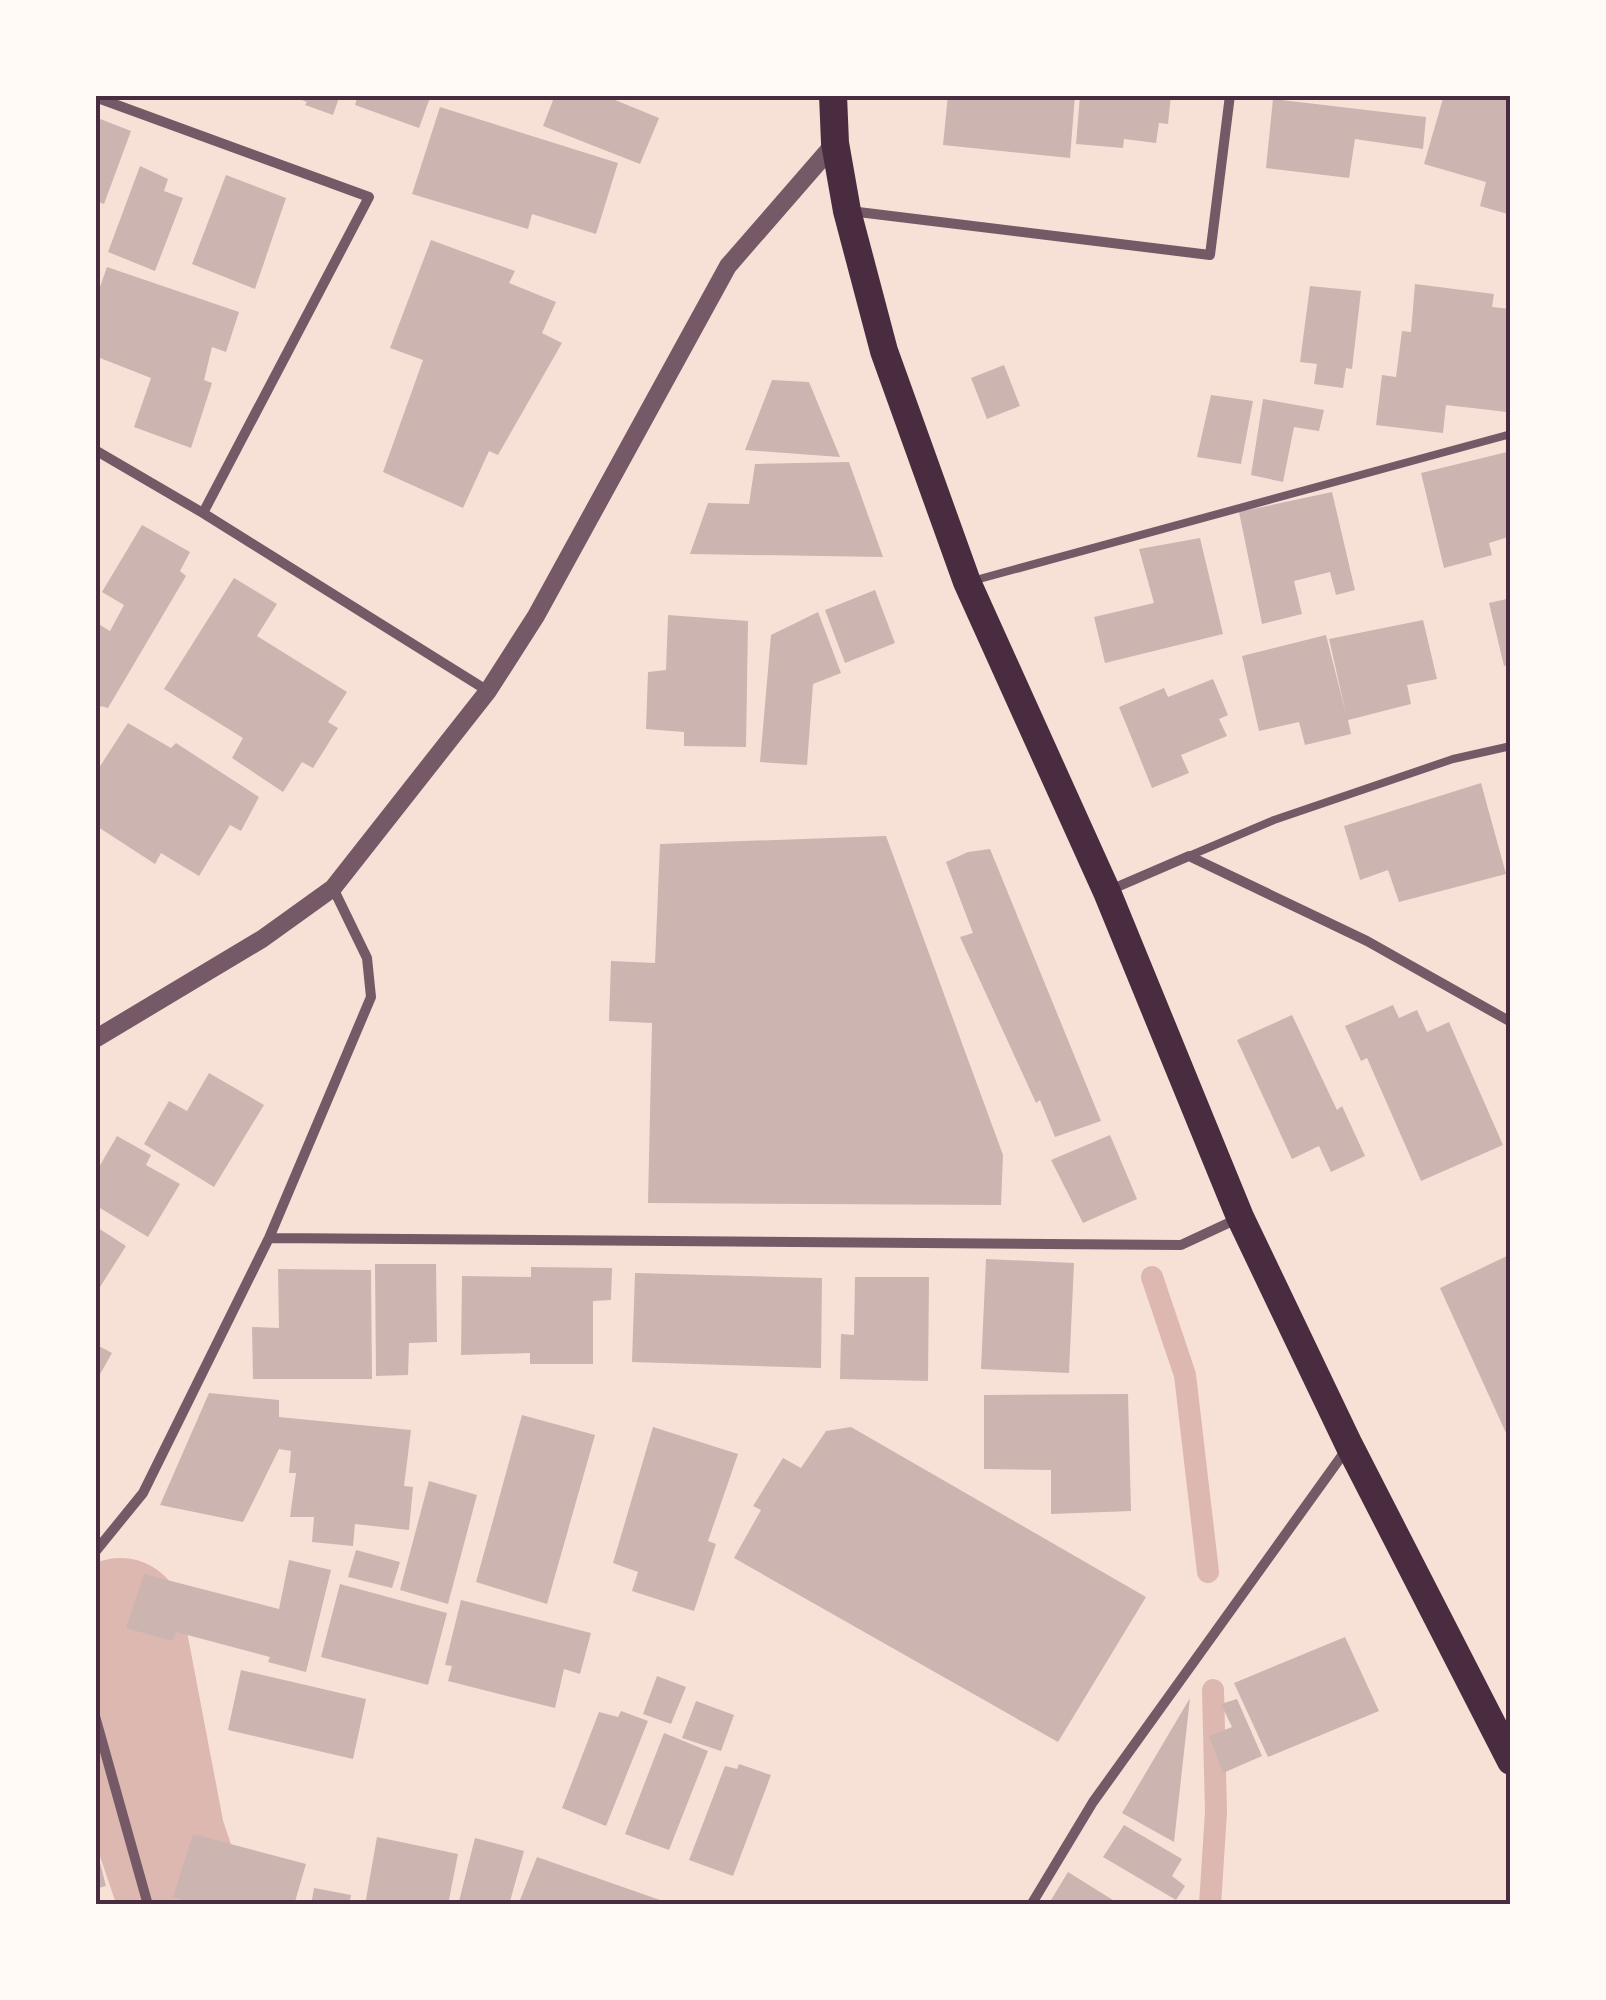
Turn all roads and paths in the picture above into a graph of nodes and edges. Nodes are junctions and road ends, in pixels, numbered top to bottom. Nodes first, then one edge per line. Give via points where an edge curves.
1 (833, 95) edge
2 (1230, 95) edge
3 (95, 97) edge
4 (835, 143) junction
5 (847, 211) junction
6 (1511, 434) edge
7 (95, 450) edge
8 (204, 513) junction
9 (968, 582) junction
10 (488, 691) junction
11 (1511, 746) edge
12 (1189, 856) junction
13 (333, 888) junction
14 (1107, 892) junction
15 (1511, 1022) edge
16 (95, 1039) edge
17 (1240, 1217) junction
18 (269, 1238) junction
19 (1349, 1445) junction
20 (95, 1552) edge
21 (95, 1716) edge
22 (1511, 1761) edge
23 (148, 1905) edge
24 (1031, 1905) edge

1 - 4 highway
2 - 5 street via 1210,255
3 - 8 street via 370,196
4 - 5 highway
4 - 10 street via 728,266
5 - 9 highway via 884,351
6 - 9 lane
7 - 8 street
8 - 10 street
9 - 14 highway
10 - 13 street
11 - 12 lane via 1274,820
12 - 14 street
12 - 15 street via 1366,941
13 - 16 street via 262,939
13 - 18 street via 367,958 370,997
14 - 17 highway
17 - 18 street via 1181,1246
17 - 19 highway
18 - 20 street via 143,1493
19 - 22 highway
19 - 24 street via 1093,1802
21 - 23 street

